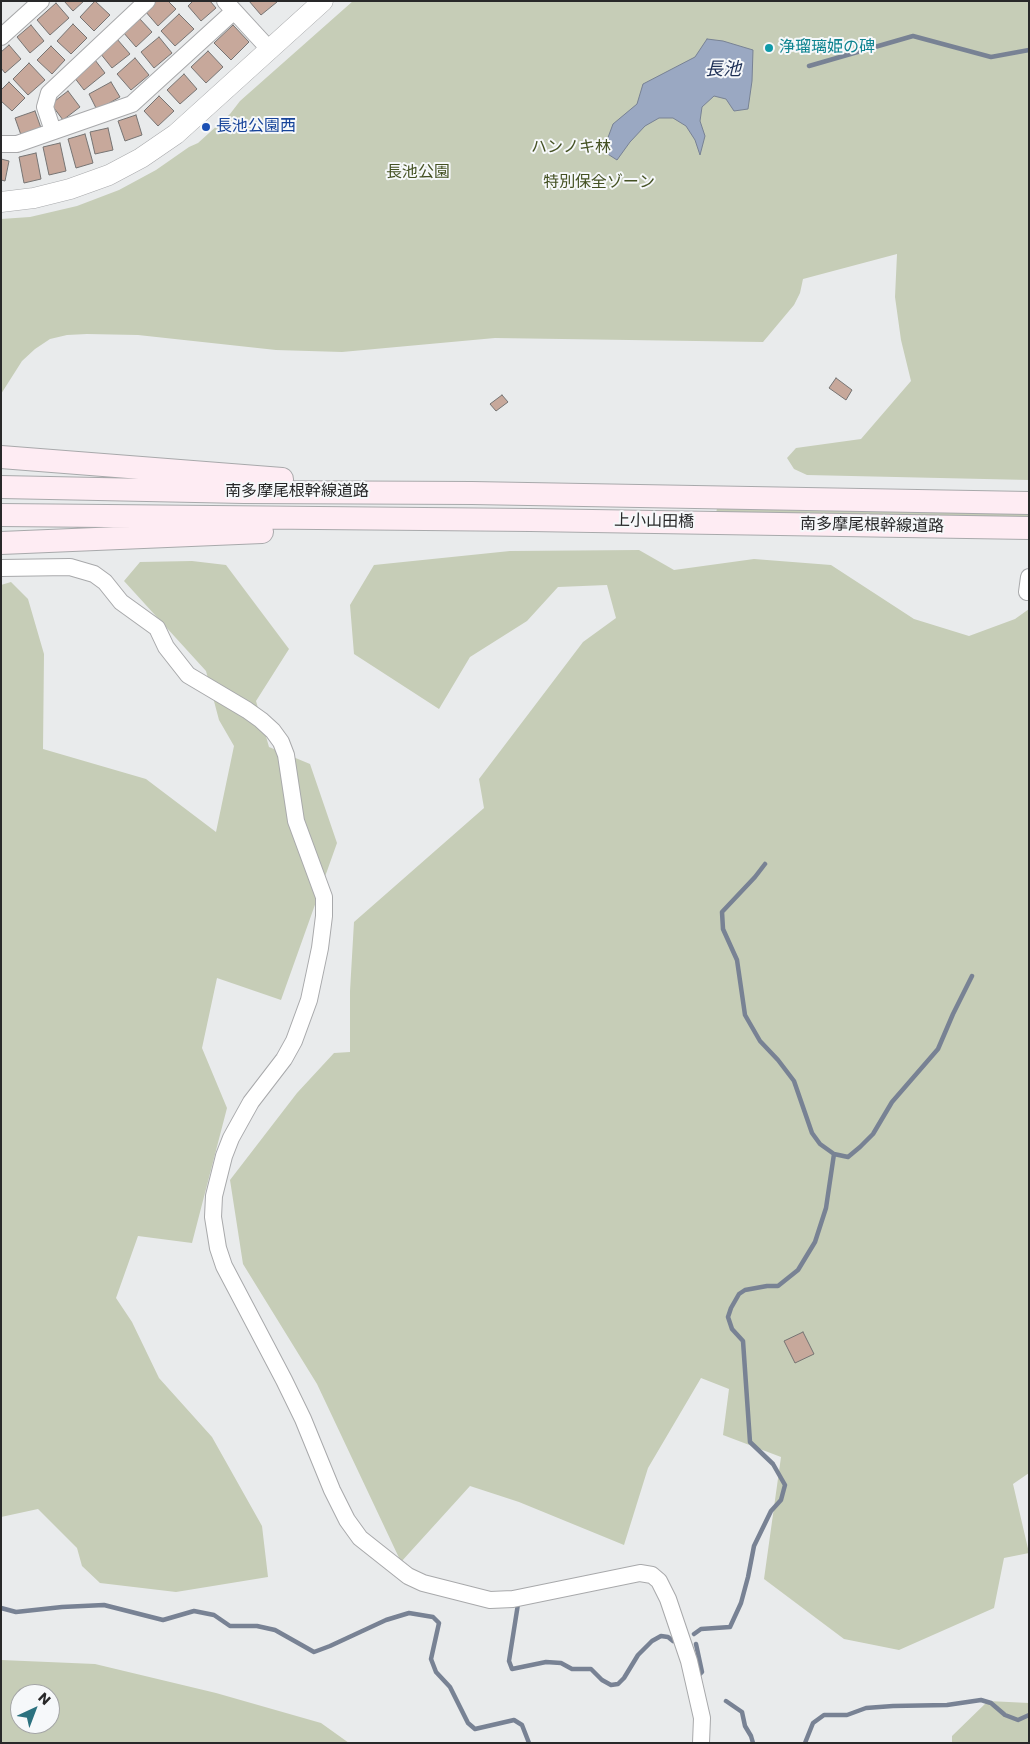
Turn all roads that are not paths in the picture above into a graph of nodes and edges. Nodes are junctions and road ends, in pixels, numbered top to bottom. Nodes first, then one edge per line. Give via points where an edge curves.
1 (41, 1) edge
2 (147, 1) edge
3 (323, 1) edge
4 (229, 6) edge
5 (1, 37) edge
6 (270, 50) junction
7 (52, 132) junction
8 (1, 144) edge
9 (1, 202) edge
10 (1, 457) edge
11 (1, 487) edge
12 (472, 493) junction
13 (594, 496) joint
14 (716, 498) joint
15 (1029, 503) edge
16 (1, 515) edge
17 (530, 520) junction
18 (592, 522) joint
19 (716, 524) joint
20 (1029, 528) edge
21 (1, 543) edge
22 (1, 568) edge
23 (701, 1743) edge

1 - 5 street
2 - 7 street via 49,93 45,108
3 - 6 street
4 - 6 street
4 - 7 street via 132,104
6 - 9 street via 176,134 141,158 109,175 70,189
7 - 8 street via 17,144
10 - 12 main road
11 - 12 main road, 南多摩尾根幹線道路
12 - 13 main road, 南多摩尾根幹線道路
13 - 14 main road, 上小山田橋
14 - 15 main road, 南多摩尾根幹線道路
16 - 17 main road, 南多摩尾根幹線道路
17 - 18 main road, 南多摩尾根幹線道路
17 - 21 main road
18 - 19 main road, 上小山田橋
19 - 20 main road, 南多摩尾根幹線道路
22 - 23 street via 70,567 94,574 121,602 157,628 166,647 188,675 261,720 273,731 286,755 296,821 324,897 320,948 309,1000 294,1041 251,1102 227,1147 218,1174 213,1217 224,1266 292,1396 347,1520 360,1538 408,1576 423,1583 490,1600 513,1599 640,1573 652,1575 660,1581 668,1599 689,1661 702,1718

